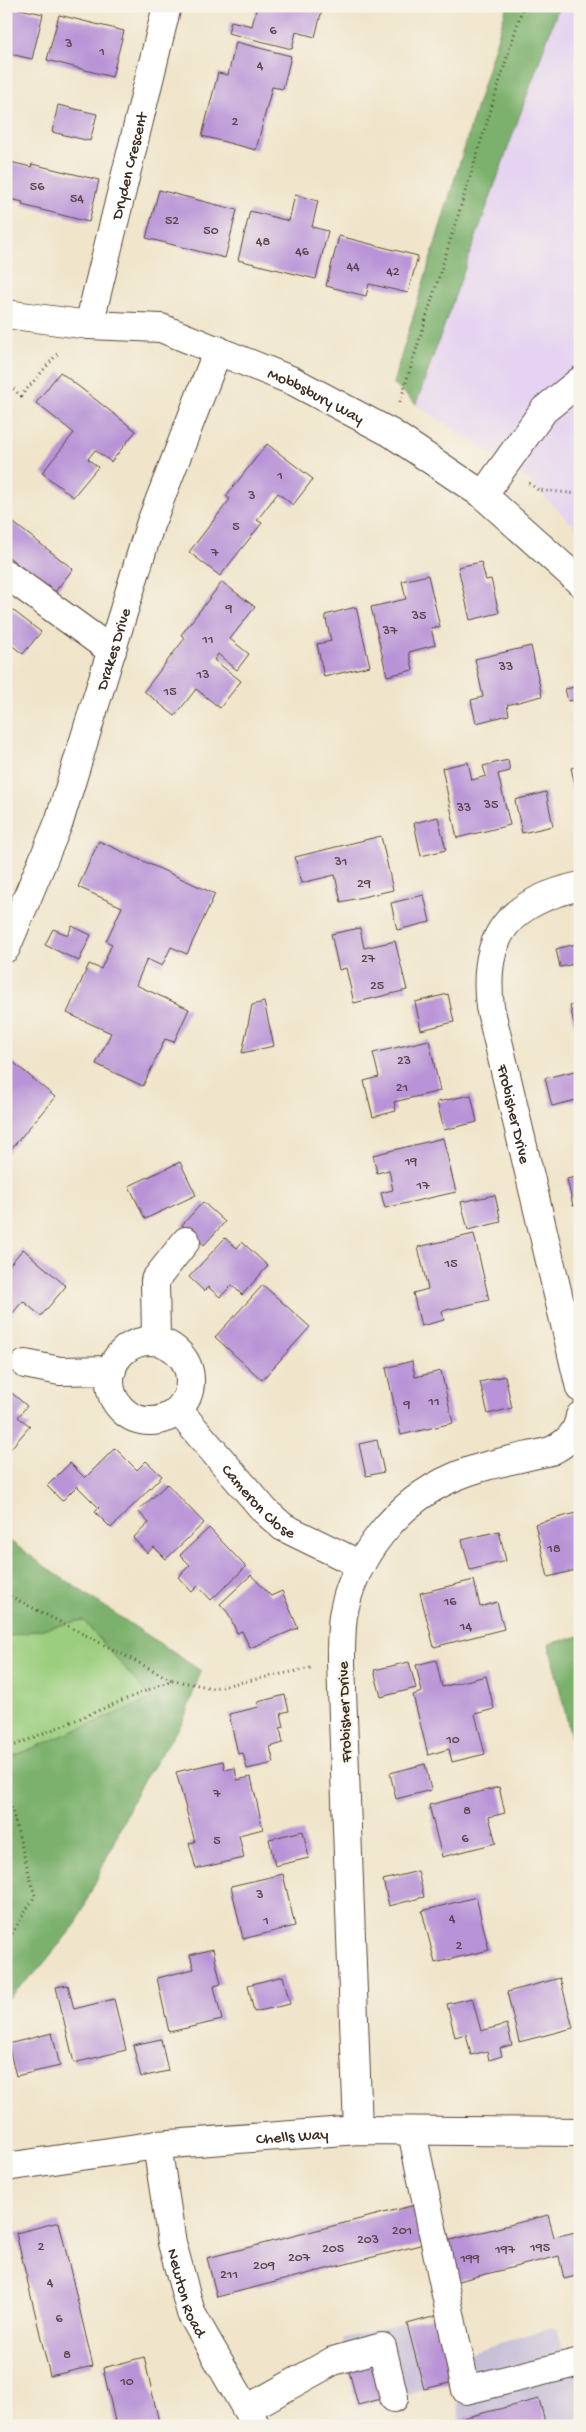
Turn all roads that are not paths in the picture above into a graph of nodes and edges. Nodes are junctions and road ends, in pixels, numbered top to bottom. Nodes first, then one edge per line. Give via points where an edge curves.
1 (167, 6) edge
2 (6, 314) edge
3 (86, 325) junction
4 (218, 350) junction
5 (580, 381) edge
6 (483, 495) junction
7 (6, 574) edge
8 (580, 582) edge
9 (112, 651) junction
10 (580, 886) edge
11 (6, 948) edge
12 (186, 1241) dead end
13 (156, 1341) junction
14 (25, 1364) dead end
15 (112, 1370) junction
16 (580, 1388) edge
17 (178, 1410) junction
18 (579, 1424) edge
19 (361, 1565) junction
20 (358, 2130) junction
21 (412, 2132) junction
22 (580, 2132) edge
23 (157, 2145) junction
24 (6, 2168) edge
25 (580, 2362) edge
26 (394, 2398) dead end
27 (252, 2418) edge

1 - 3 street, Dryden Crescent
2 - 3 street, Mobbsbury Way
3 - 4 street, Mobbsbury Way via 161,328
4 - 6 street, Mobbsbury Way via 293,381 390,433
4 - 9 street, Drakes Drive via 150,525
5 - 6 street via 544,410
6 - 8 street, Mobbsbury Way
7 - 9 street
9 - 11 street, Drakes Drive via 59,822
10 - 16 street, Frobisher Drive via 543,897 512,918 493,947 487,980
12 - 13 street via 155,1280
13 - 15 street via 128,1346
13 - 17 street via 169,1345 186,1362 190,1388
14 - 15 street via 60,1371
15 - 17 street via 112,1395 119,1407 130,1415 154,1421
17 - 19 street, Cameron Close via 265,1511 283,1527
18 - 19 street, Frobisher Drive via 570,1440 551,1451 474,1470 432,1488 391,1522
19 - 20 street, Frobisher Drive via 343,1616 341,1662
20 - 21 street, Chells Way
20 - 23 street, Chells Way
21 - 22 street, Chells Way
21 - 25 street via 466,2390
23 - 24 street, Chells Way
23 - 27 street, Newton Road via 172,2243 191,2314
26 - 27 street via 382,2347 333,2361

